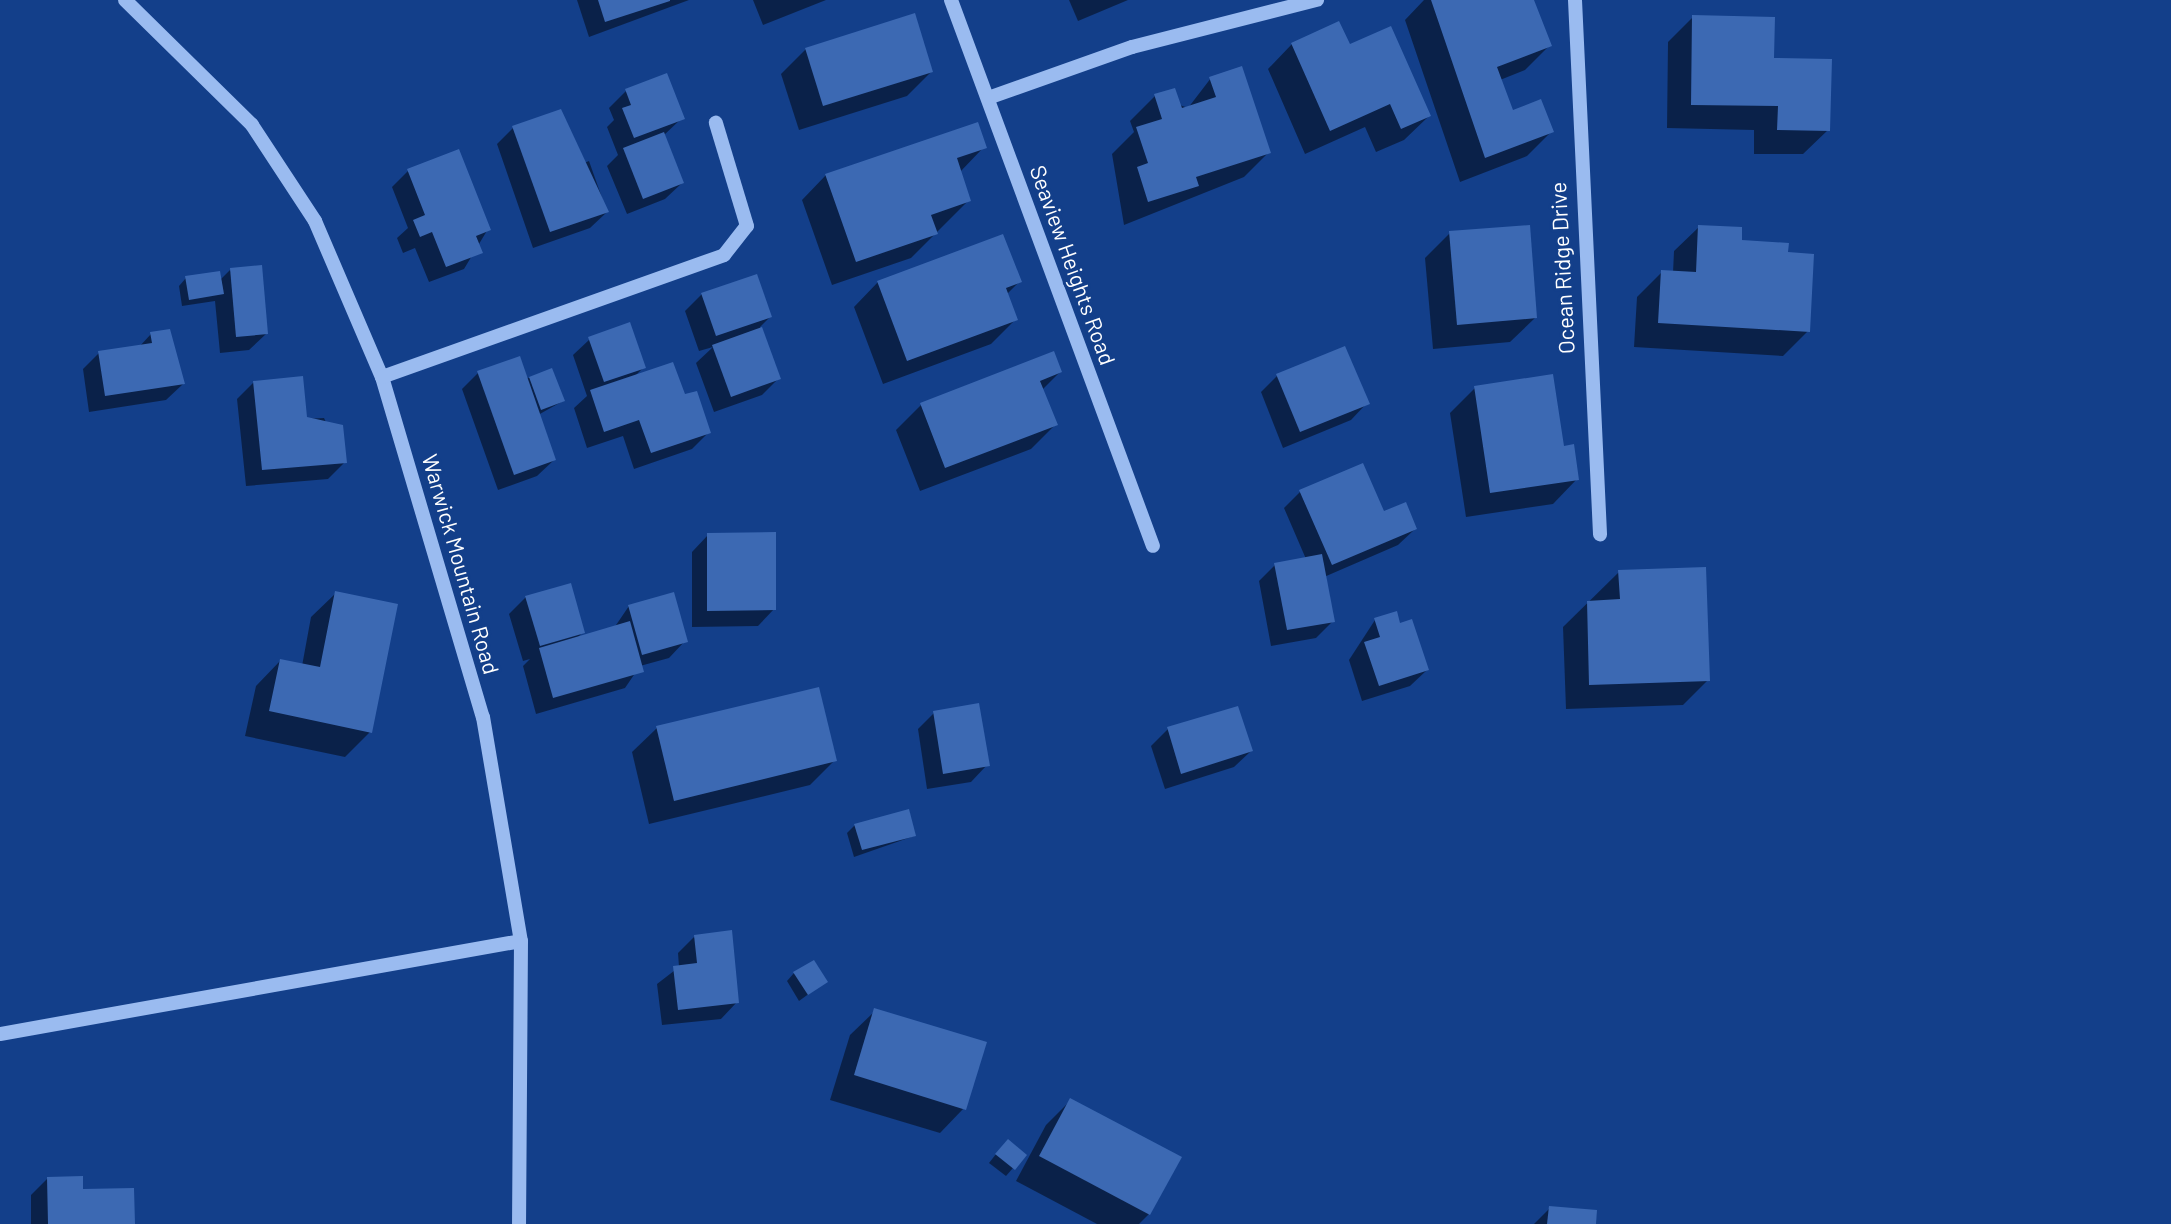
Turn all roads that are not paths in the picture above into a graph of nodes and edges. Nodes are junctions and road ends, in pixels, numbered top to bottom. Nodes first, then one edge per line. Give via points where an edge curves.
1 (125, 0) edge
2 (951, 0) edge
3 (1317, 0) edge
4 (1575, 0) edge
5 (988, 98) junction
6 (716, 123) dead end
7 (382, 377) junction
8 (1600, 534) dead end
9 (1153, 546) dead end
10 (521, 941) junction
11 (0, 1034) edge
12 (519, 1224) edge

1 - 7 street, Warwick Mountain Road via 252,125 315,221
2 - 5 street, Seaview Heights Road
3 - 5 street via 1132,47
4 - 8 street, Ocean Ridge Drive
5 - 9 street, Seaview Heights Road
6 - 7 street via 747,226 724,255
7 - 10 street, Warwick Mountain Road via 483,717
10 - 11 street
10 - 12 street, Warwick Mountain Road

